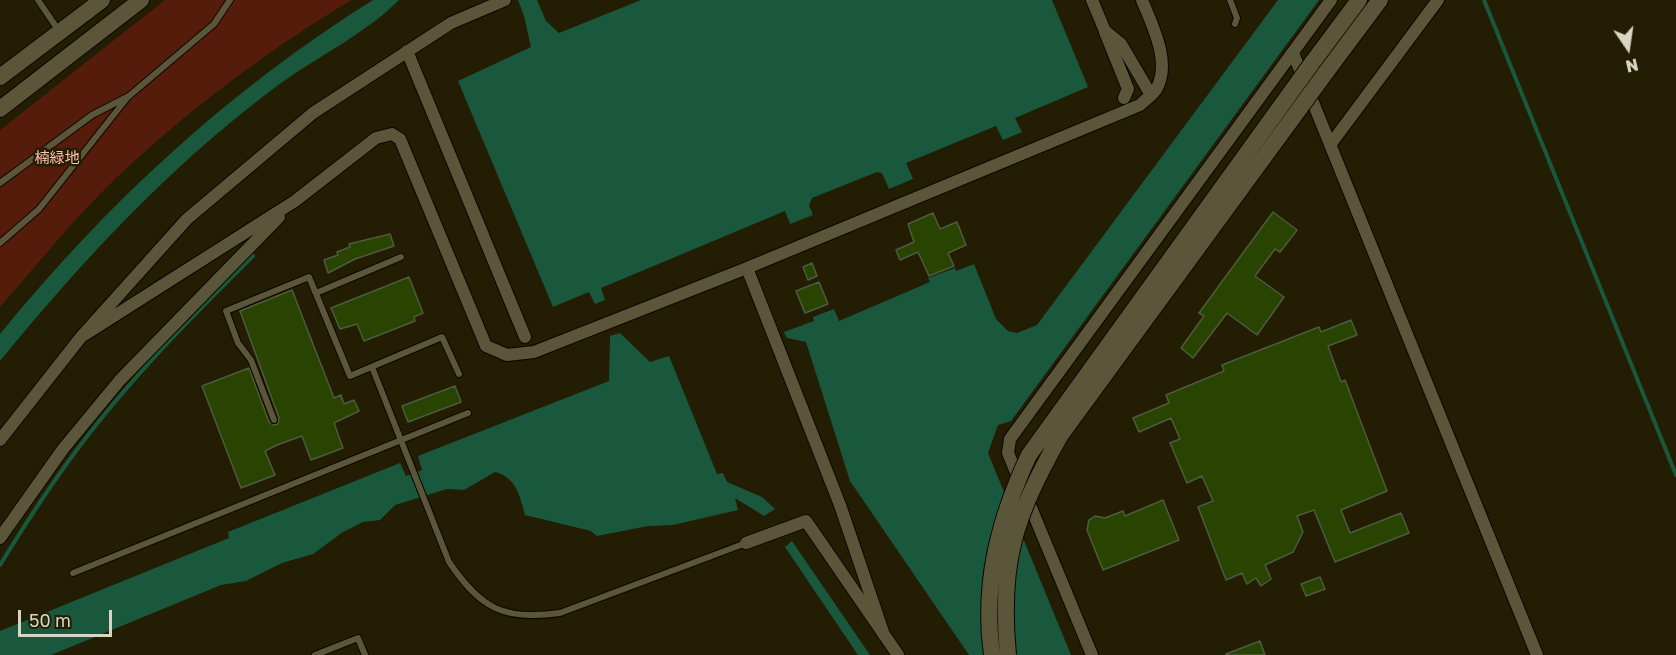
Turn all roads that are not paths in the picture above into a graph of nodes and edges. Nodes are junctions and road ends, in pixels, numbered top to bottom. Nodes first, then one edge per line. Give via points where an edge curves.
1 (38, 0) edge
2 (102, 0) edge
3 (141, 0) edge
4 (230, 0) edge
5 (505, 0) edge
6 (1092, 0) edge
7 (1142, 0) edge
8 (1230, 0) edge
9 (1331, 0) edge
10 (1359, 0) edge
11 (1380, 0) edge
12 (1438, 0) edge
13 (1235, 24) dead end
14 (1105, 31) junction
15 (60, 32) junction
16 (407, 51) junction
17 (1293, 53) junction
18 (0, 77) edge
19 (1151, 95) junction
20 (129, 96) junction
21 (1124, 98) dead end
22 (0, 109) edge
23 (1330, 145) junction
24 (0, 183) edge
25 (295, 201) junction
26 (0, 243) edge
27 (401, 257) dead end
28 (747, 268) junction
29 (316, 293) junction
30 (81, 337) junction
31 (525, 337) dead end
32 (372, 367) junction
33 (459, 374) dead end
34 (468, 413) dead end
35 (274, 420) dead end
36 (0, 440) edge
37 (401, 440) junction
38 (0, 538) edge
39 (746, 543) joint
40 (73, 573) dead end
41 (884, 635) junction
42 (315, 655) edge
43 (365, 655) edge
44 (898, 655) edge
45 (992, 655) edge
46 (1008, 655) edge
47 (1092, 655) edge
48 (1537, 655) edge

1 - 15 lane
2 - 15 street
3 - 22 street
4 - 20 lane via 214,24
5 - 16 street via 451,23
6 - 14 street
7 - 19 street via 1160,51 1161,74
8 - 13 lane via 1237,18
9 - 17 street
10 - 45 street, bridge via 1029,454 1010,497 996,544 990,582
11 - 46 street, bridge via 1060,436 1033,484 1012,538 1004,615
12 - 23 street
14 - 19 street via 1121,44
14 - 21 street via 1128,89
15 - 18 street
16 - 30 street via 313,113 187,219
16 - 31 street
17 - 23 street
17 - 47 street via 1010,439 1008,453
19 - 28 street via 1140,105
20 - 24 lane via 92,115
20 - 26 lane via 39,208
23 - 48 street
25 - 28 street via 376,138 392,134 399,139 486,346 507,355 534,352
25 - 30 street
25 - 38 street via 120,380 63,448
27 - 29 lane
28 - 41 street via 840,505
29 - 32 lane via 350,376
29 - 35 lane via 309,277 226,311
30 - 36 street
32 - 33 lane via 442,337
32 - 37 lane
34 - 37 lane
37 - 39 lane via 449,562 479,599 501,612 532,617 560,613
37 - 40 lane
39 - 41 street via 806,520
41 - 44 street
42 - 43 lane via 358,638

